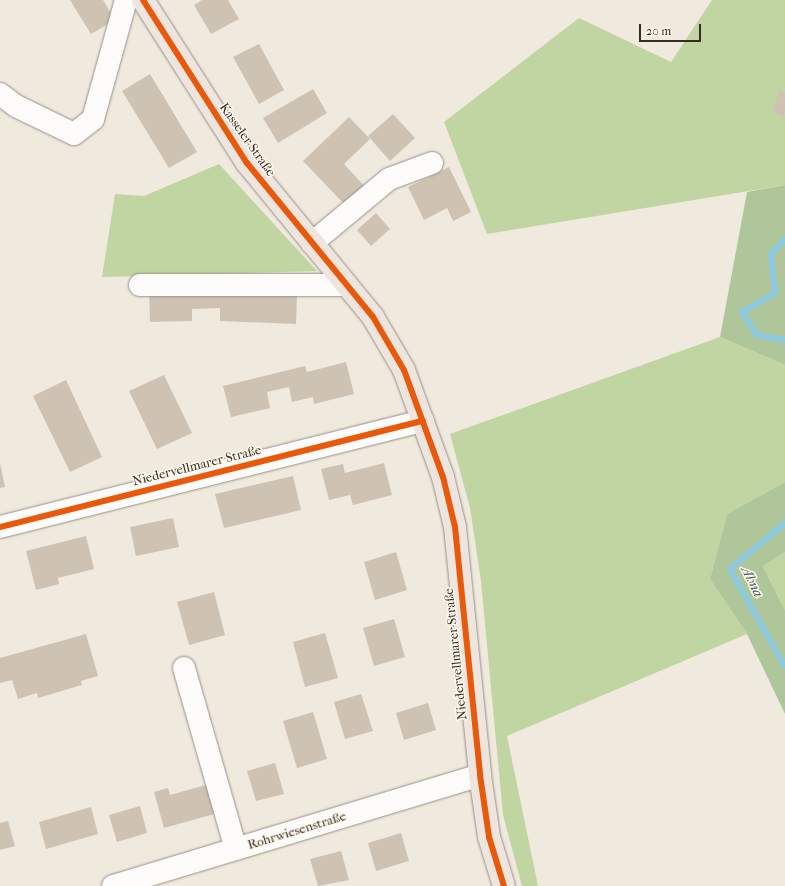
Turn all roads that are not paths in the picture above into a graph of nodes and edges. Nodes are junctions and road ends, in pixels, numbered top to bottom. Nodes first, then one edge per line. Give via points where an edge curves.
1 (126, 0) edge
2 (143, 0) edge
3 (0, 94) edge
4 (432, 163) dead end
5 (312, 243) junction
6 (140, 285) dead end
7 (344, 285) junction
8 (423, 421) junction
9 (0, 527) edge
10 (184, 668) dead end
11 (480, 775) junction
12 (236, 849) junction
13 (502, 885) edge
14 (113, 886) edge

1 - 3 street via 93,119 74,134 16,106
2 - 5 main road, Kasseler Straße via 247,163
4 - 5 street via 389,180
5 - 7 main road, Kasseler Straße
6 - 7 street
7 - 8 main road, Niedervellmarer Straße via 373,317 404,370
8 - 9 street, Niedervellmarer Straße
8 - 11 main road, Niedervellmarer Straße via 443,477 455,527
10 - 12 street
11 - 12 street, Rohrwiesenstraße
11 - 13 main road, Niedervellmarer Straße via 489,838
12 - 14 street, Rohrwiesenstraße

